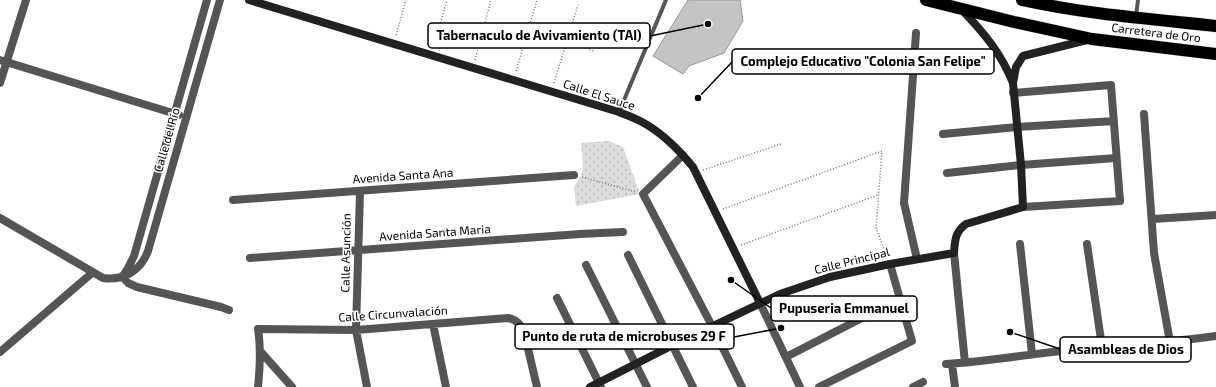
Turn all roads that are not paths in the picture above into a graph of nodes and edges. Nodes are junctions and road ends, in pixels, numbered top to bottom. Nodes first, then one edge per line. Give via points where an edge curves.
1 (26, 0) edge
2 (207, 0) edge
3 (220, 0) edge
4 (249, 0) edge
5 (666, 0) edge
6 (926, 0) edge
7 (1022, 0) edge
8 (1138, 0) edge
9 (962, 9) junction
10 (1136, 18) junction
11 (1216, 26) edge
12 (916, 33) dead end
13 (1092, 39) junction
14 (1216, 54) edge
15 (3, 61) edge
16 (0, 83) edge
17 (1013, 83) junction
18 (1014, 93) junction
19 (619, 112) junction
20 (175, 114) junction
21 (1144, 114) dead end
22 (186, 117) junction
23 (1114, 121) junction
24 (1017, 127) junction
25 (943, 134) dead end
26 (683, 155) junction
27 (1116, 158) junction
28 (1021, 165) junction
29 (947, 173) dead end
30 (574, 175) road end
31 (360, 191) junction
32 (233, 200) dead end
33 (1023, 207) junction
34 (1216, 215) edge
35 (0, 218) edge
36 (1153, 219) junction
37 (623, 232) dead end
38 (1020, 244) dead end
39 (1087, 244) dead end
40 (358, 250) junction
41 (954, 253) junction
42 (628, 255) dead end
43 (250, 258) dead end
44 (917, 259) junction
45 (890, 264) junction
46 (586, 265) dead end
47 (92, 273) junction
48 (122, 276) junction
49 (557, 298) dead end
50 (899, 299) junction
51 (760, 303) junction
52 (228, 310) dead end
53 (433, 324) junction
54 (712, 326) junction
55 (356, 330) junction
56 (1216, 336) edge
57 (1170, 342) junction
58 (673, 345) junction
59 (1102, 347) junction
60 (260, 351) junction
61 (0, 352) edge
62 (1032, 354) junction
63 (786, 357) junction
64 (965, 363) junction
65 (636, 364) junction
66 (923, 382) dead end
67 (600, 385) edge
68 (258, 387) edge
69 (292, 387) edge
70 (367, 387) edge
71 (446, 387) edge
72 (537, 387) edge
73 (590, 387) edge
74 (647, 387) edge
75 (693, 387) edge
76 (742, 387) edge
77 (800, 387) edge
78 (819, 387) edge
79 (913, 387) edge
80 (954, 387) edge

1 - 15 street
2 - 20 street, Calle del Río
3 - 22 street, Calle del Río
4 - 19 street, Calle El Sauce
5 - 19 lane
6 - 9 highway, Carretera de Oro
7 - 10 highway, Carretera de Oro
8 - 10 lane
9 - 13 highway, Carretera de Oro
9 - 17 street via 984,33 1007,68
10 - 11 highway, Carretera de Oro
12 - 44 street via 904,203
13 - 14 highway, Carretera de Oro
13 - 17 street via 1023,56 1016,66
15 - 16 street
15 - 20 street
17 - 18 street
18 - 23 street via 1111,85
18 - 24 street
19 - 26 street, Calle El Sauce via 642,121
20 - 22 street
20 - 48 street, Calle del Río via 134,256
21 - 36 street
22 - 48 street, Calle del Río via 144,261 134,271
23 - 24 street
23 - 27 street
24 - 25 street
24 - 28 street
26 - 51 street, Calle El Sauce via 696,172
26 - 54 street via 643,194
27 - 28 street
27 - 33 street via 1120,201
28 - 29 street
28 - 33 street
30 - 31 street, Avenida Santa Ana
31 - 32 street, Avenida Santa Ana
31 - 40 street, Calle Asunción
33 - 41 street via 966,224 955,235
34 - 36 street
35 - 47 street, Calle del Río
36 - 57 street via 1154,253
37 - 40 street, Avenida Santa Maria
38 - 62 street
39 - 59 street
40 - 43 street, Avenida Santa Maria
40 - 55 street, Calle Asunción
41 - 44 street, Calle Principal
41 - 64 street
42 - 58 street
44 - 45 street, Calle Principal
45 - 50 street
45 - 51 street, Calle Principal via 830,277
46 - 65 street
47 - 48 street, Calle del Río via 110,279
47 - 61 street
48 - 52 street via 136,287
49 - 67 street
50 - 63 street
50 - 78 street via 912,341
51 - 54 street, Calle Principal
51 - 63 street, Calle El Sauce
53 - 55 street, Calle Circunvalación
53 - 71 street
53 - 72 street, Calle Circunvalación via 515,319 524,332
54 - 58 street, Calle Principal
54 - 76 street
55 - 60 street, Calle Circunvalación via 258,329
55 - 70 street, Calle Asunción
56 - 57 street
57 - 59 street
58 - 65 street, Calle Principal
58 - 75 street
59 - 62 street
60 - 68 street, Calle Circunvalación
60 - 69 street
62 - 64 street
63 - 77 street, Calle El Sauce
64 - 80 street via 949,364
65 - 67 street, Calle Principal
65 - 74 street
66 - 79 street
67 - 73 street, Calle Principal

